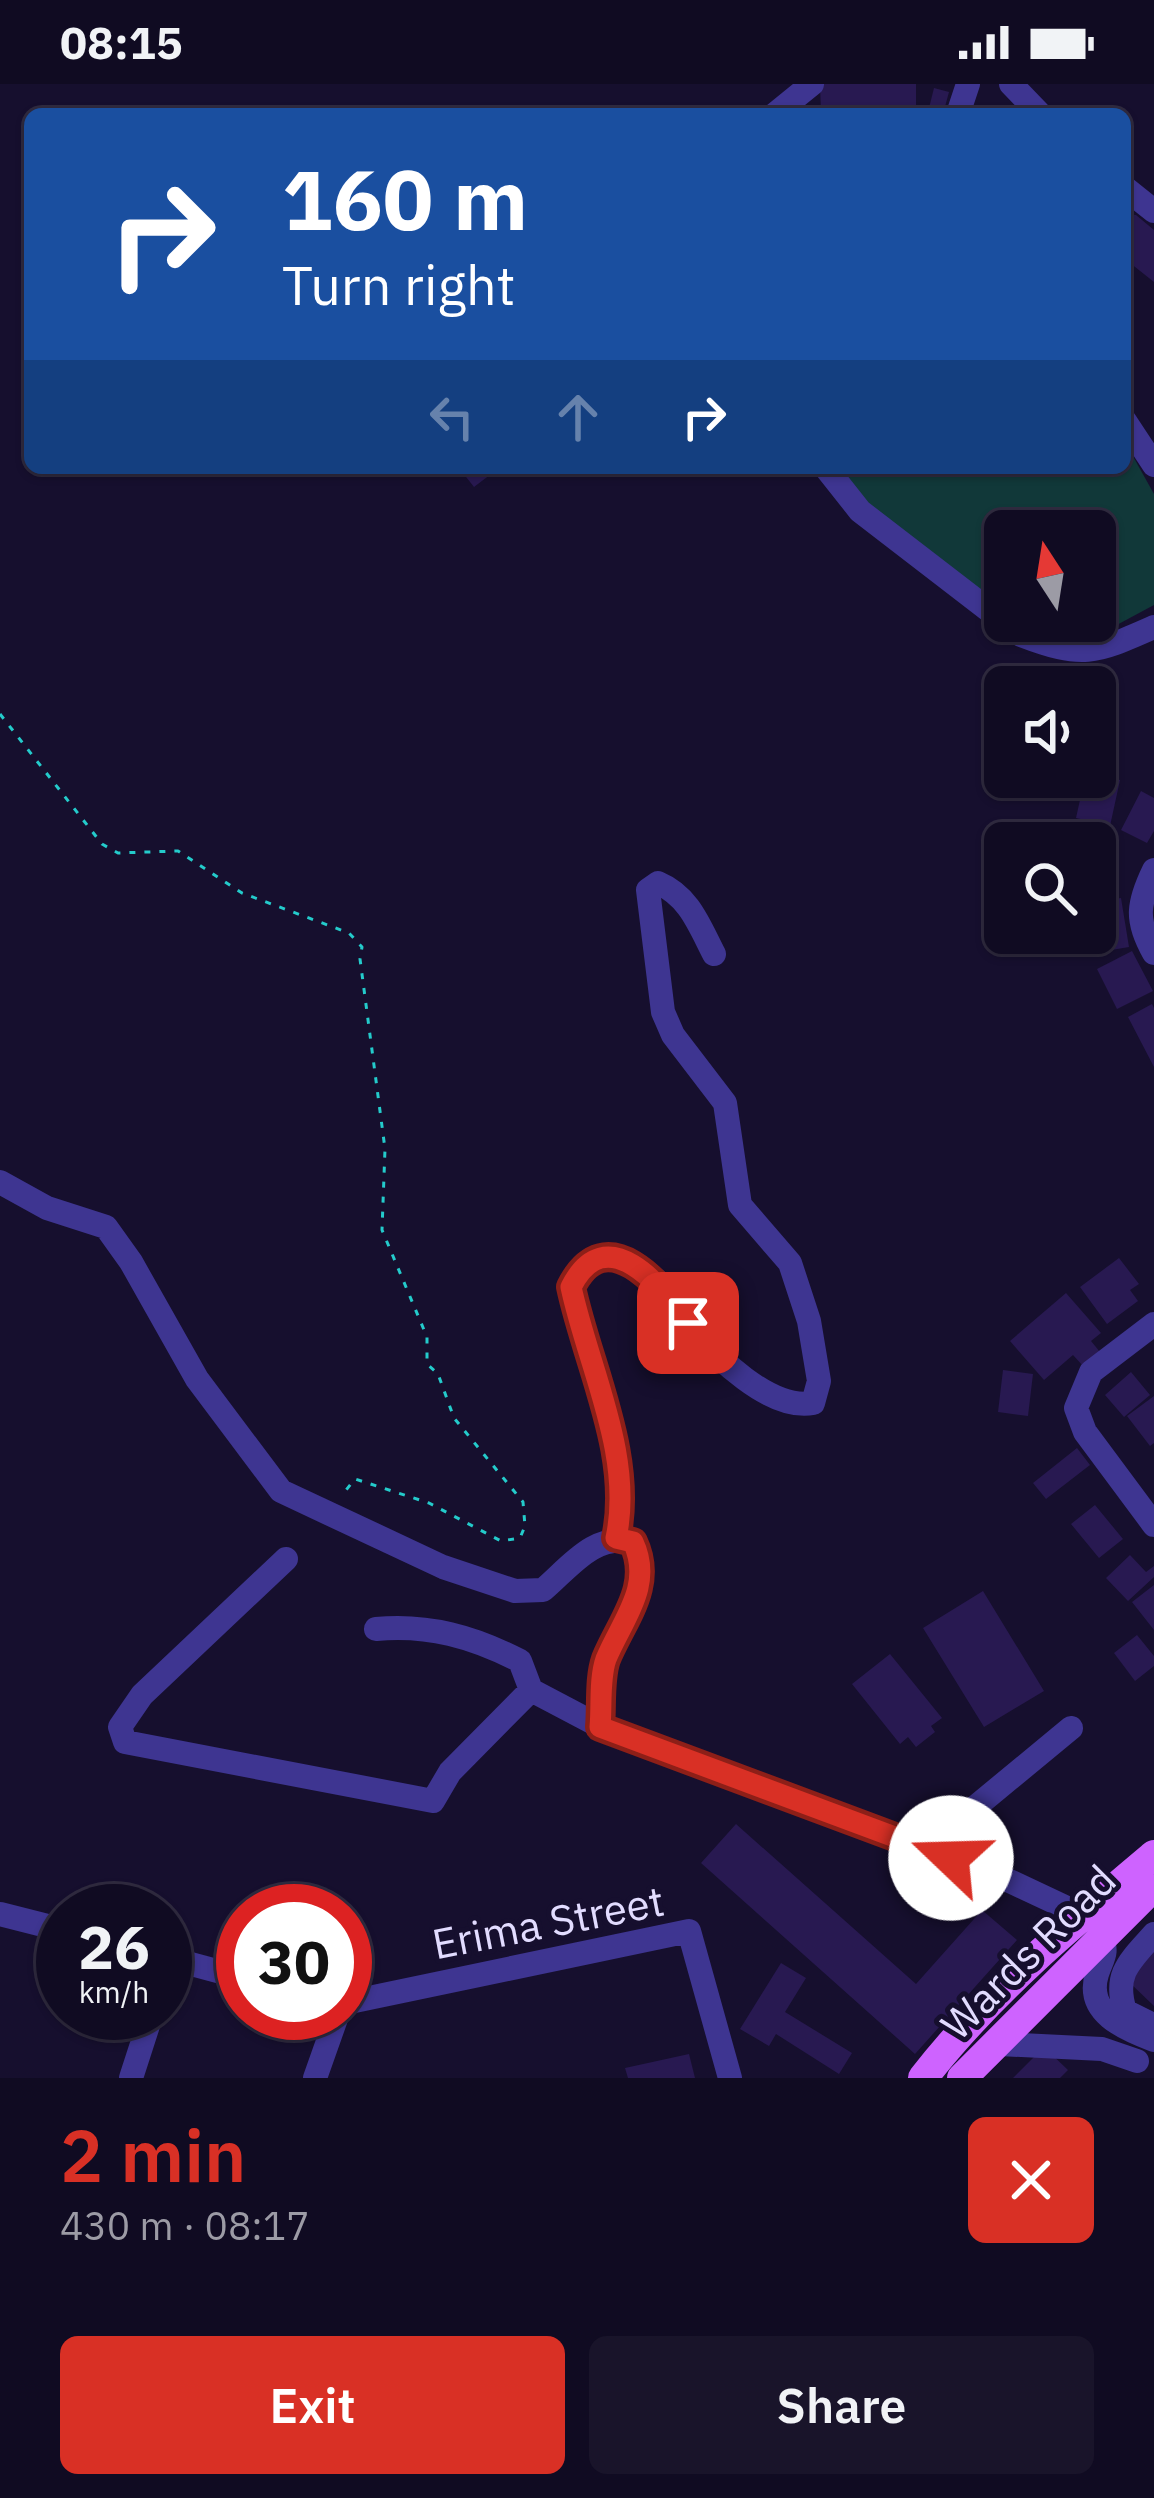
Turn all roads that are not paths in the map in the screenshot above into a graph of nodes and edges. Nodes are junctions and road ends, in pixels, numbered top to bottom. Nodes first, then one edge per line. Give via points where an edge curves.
1 (812, 84) edge
2 (1011, 84) edge
3 (782, 108) edge
4 (1034, 108) edge
5 (1131, 430) edge
6 (1154, 465) edge
7 (831, 474) edge
8 (1154, 627) edge
9 (1154, 870) edge
10 (1154, 952) edge
11 (714, 954) dead end
12 (0, 1182) edge
13 (1151, 1334) edge
14 (1154, 1526) edge
15 (616, 1538) junction
16 (286, 1559) dead end
17 (376, 1629) dead end
18 (531, 1690) junction
19 (600, 1727) junction
20 (1071, 1728) dead end
21 (1154, 1855) edge
22 (951, 1858) junction
23 (1154, 1886) edge
24 (1154, 1903) edge
25 (0, 1914) edge
26 (36, 1923) edge
27 (1154, 1934) edge
28 (1096, 1936) junction
29 (372, 1997) edge
30 (1154, 2026) edge
31 (143, 2040) edge
32 (328, 2040) edge
33 (999, 2044) junction
34 (1144, 2055) edge
35 (963, 2077) edge
36 (130, 2078) edge
37 (315, 2078) edge
38 (730, 2078) edge
39 (923, 2078) edge

1 - 3 street
2 - 4 street
5 - 6 street
7 - 8 street via 860,511 1021,635 1094,654
9 - 10 street via 1138,916
11 - 15 street via 675,890 658,883 648,890 664,1012 725,1103 740,1205 790,1263 819,1381 813,1403 798,1406 712,1349 660,1284 620,1258 581,1266 571,1287 610,1430 623,1508
12 - 15 street via 106,1227 196,1378 281,1492 515,1591 543,1590 596,1543
13 - 14 street via 1091,1372 1076,1408
15 - 19 street via 633,1542 641,1573 604,1663
16 - 18 street via 142,1695 120,1727 125,1742 433,1801 450,1772
17 - 18 street via 438,1630 490,1646 520,1661
18 - 19 street
19 - 22 street
20 - 22 street via 973,1809
21 - 28 main road, Wards Road
22 - 28 street
23 - 28 main road, Wards Road
24 - 28 street
25 - 26 street
27 - 30 street via 1119,1975 1118,1990 1125,2011
28 - 33 main road, Wards Road
28 - 34 street via 1101,2008
28 - 39 main road, Wards Road via 956,2036
29 - 38 street, Erima Street via 689,1931
31 - 36 street
32 - 37 street
33 - 34 street
33 - 35 main road, Wards Road

